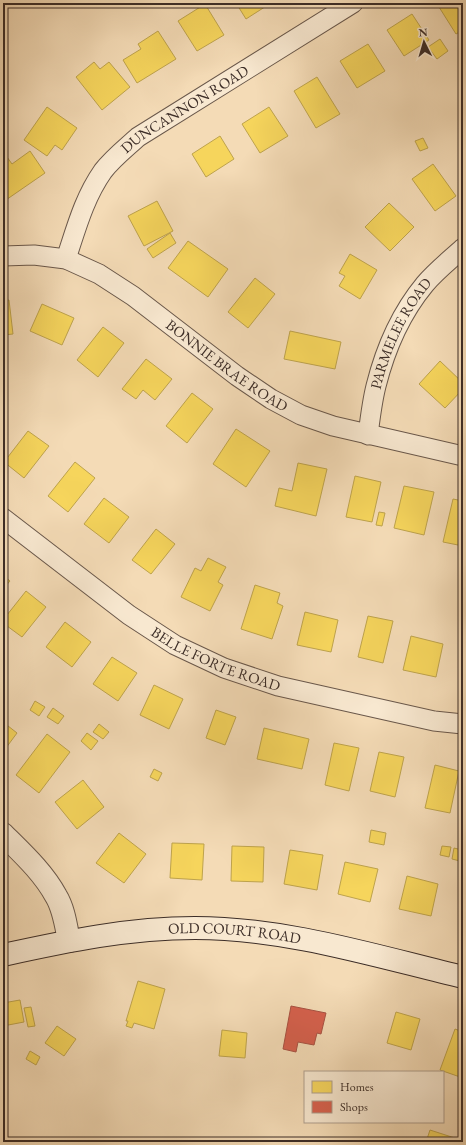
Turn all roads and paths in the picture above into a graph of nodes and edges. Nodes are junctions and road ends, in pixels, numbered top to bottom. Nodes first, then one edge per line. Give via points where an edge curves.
1 (353, 3) edge
2 (331, 9) edge
3 (463, 248) edge
4 (3, 256) edge
5 (66, 259) junction
6 (368, 435) junction
7 (463, 456) edge
8 (3, 518) edge
9 (463, 724) edge
10 (3, 834) edge
11 (69, 941) junction
12 (3, 955) edge
13 (463, 977) edge

1 - 2 street, DUNCANNON ROAD
2 - 5 street, DUNCANNON ROAD via 138,137 119,153 90,191
3 - 6 street, PARMELEE ROAD via 425,285 395,333 383,359 375,387
4 - 5 street, BONNIE BRAE ROAD via 34,255
5 - 6 street, BONNIE BRAE ROAD via 99,274 134,296 237,376 272,399 301,415
6 - 7 street, BONNIE BRAE ROAD
8 - 9 street, BELLE FORTE ROAD via 129,615 175,645 224,668 278,686 434,721
10 - 11 main road via 26,856 57,896
11 - 12 main road, OLD COURT ROAD
11 - 13 main road, OLD COURT ROAD via 122,932 162,929 228,930 303,939

